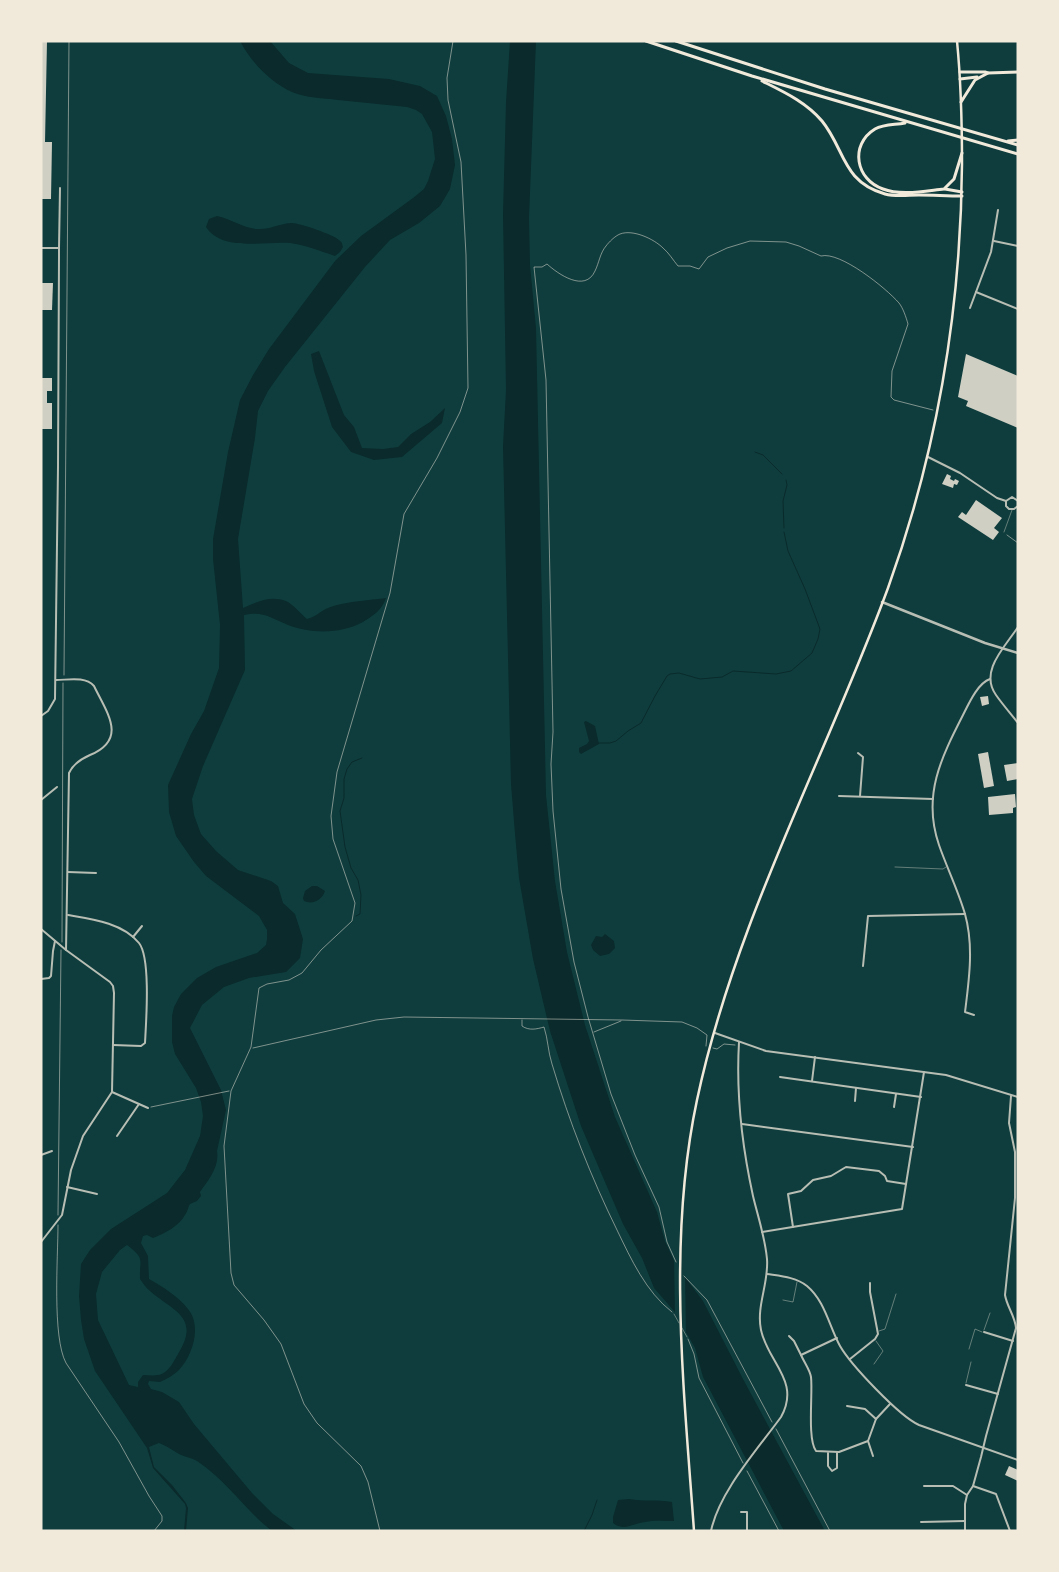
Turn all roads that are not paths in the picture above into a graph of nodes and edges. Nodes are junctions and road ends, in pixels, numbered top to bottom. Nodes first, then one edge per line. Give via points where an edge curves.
1 (646, 41) edge
2 (676, 41) edge
3 (957, 41) edge
4 (960, 72) junction
5 (1018, 72) edge
6 (988, 73) junction
7 (752, 76) junction
8 (978, 77) junction
9 (960, 79) junction
10 (961, 102) junction
11 (907, 122) junction
12 (1018, 140) edge
13 (1005, 141) junction
14 (1018, 145) edge
15 (962, 151) junction
16 (1018, 154) edge
17 (60, 188) dead end
18 (944, 189) junction
19 (962, 194) junction
20 (998, 210) dead end
21 (994, 241) junction
22 (1018, 246) edge
23 (41, 248) edge
24 (58, 248) junction
25 (975, 292) junction
26 (970, 308) dead end
27 (1018, 309) edge
28 (926, 456) junction
29 (1017, 499) edge
30 (1006, 501) junction
31 (1018, 506) edge
32 (1012, 510) junction
33 (1004, 532) road end
34 (882, 602) junction
35 (1018, 627) edge
36 (1002, 649) junction
37 (1018, 653) edge
38 (990, 679) junction
39 (56, 680) junction
40 (41, 716) edge
41 (1018, 723) edge
42 (858, 753) dead end
43 (57, 787) dead end
44 (839, 796) dead end
45 (860, 796) junction
46 (933, 799) junction
47 (41, 800) edge
48 (895, 867) dead end
49 (947, 867) junction
50 (68, 872) junction
51 (96, 873) dead end
52 (965, 914) junction
53 (67, 915) junction
54 (142, 926) dead end
55 (41, 929) edge
56 (133, 937) junction
57 (55, 940) junction
58 (66, 950) junction
59 (862, 966) dead end
60 (41, 979) edge
61 (974, 1015) dead end
62 (715, 1033) junction
63 (739, 1042) junction
64 (113, 1045) junction
65 (815, 1056) junction
66 (924, 1072) junction
67 (780, 1077) dead end
68 (812, 1082) junction
69 (856, 1088) junction
70 (112, 1092) junction
71 (896, 1094) junction
72 (921, 1096) junction
73 (1011, 1096) junction
74 (1018, 1097) edge
75 (855, 1100) dead end
76 (139, 1104) junction
77 (894, 1107) dead end
78 (148, 1108) road end
79 (742, 1124) junction
80 (116, 1136) dead end
81 (913, 1147) junction
82 (52, 1151) dead end
83 (41, 1155) edge
84 (906, 1184) junction
85 (67, 1188) junction
86 (97, 1194) dead end
87 (793, 1227) junction
88 (762, 1232) junction
89 (41, 1242) edge
90 (767, 1274) junction
91 (798, 1280) junction
92 (870, 1283) dead end
93 (896, 1294) dead end
94 (783, 1300) dead end
95 (794, 1302) junction
96 (798, 1302) dead end
97 (990, 1313) dead end
98 (674, 1314) road end
99 (1018, 1316) edge
100 (1014, 1317) junction
101 (878, 1331) junction
102 (984, 1332) junction
103 (789, 1336) dead end
104 (687, 1337) road end
105 (836, 1338) junction
106 (875, 1339) junction
107 (1014, 1341) junction
108 (969, 1349) dead end
109 (801, 1355) junction
110 (850, 1359) junction
111 (971, 1362) dead end
112 (874, 1364) dead end
113 (966, 1385) joint
114 (998, 1394) junction
115 (890, 1404) junction
116 (847, 1406) dead end
117 (876, 1420) junction
118 (868, 1441) junction
119 (983, 1447) junction
120 (828, 1453) junction
121 (837, 1453) junction
122 (873, 1456) dead end
123 (1018, 1460) edge
124 (924, 1486) dead end
125 (972, 1486) junction
126 (967, 1495) junction
127 (741, 1512) dead end
128 (965, 1521) junction
129 (921, 1522) dead end
130 (694, 1531) edge
131 (711, 1531) edge
132 (747, 1531) edge
133 (965, 1531) edge
134 (1010, 1531) edge

1 - 7 highway
2 - 13 highway via 810,85
3 - 4 main road
4 - 6 highway
4 - 9 main road
5 - 6 highway
6 - 8 highway
7 - 11 highway
7 - 19 highway via 802,102 817,115 847,166 871,188 893,195
8 - 9 highway
8 - 10 highway
9 - 10 main road
10 - 15 main road
11 - 16 highway
11 - 18 highway via 882,126 868,135 860,146 861,172 871,183 892,192
12 - 13 highway
13 - 14 highway
15 - 18 highway via 954,179
15 - 19 main road
17 - 24 street
18 - 19 highway
19 - 28 main road via 957,282 937,411
20 - 21 street
21 - 22 street
21 - 25 street
23 - 24 street
24 - 39 street
25 - 26 street
25 - 27 street
28 - 30 street via 951,467
28 - 34 main road via 908,526
29 - 30 street via 1009,497
30 - 32 street via 1006,506
31 - 32 street
32 - 33 lane
34 - 36 street
34 - 62 main road via 745,937
35 - 36 street
36 - 37 street
36 - 38 street
38 - 41 street via 996,695
38 - 46 street via 976,693 948,746 938,770
39 - 40 street via 55,699
39 - 50 street via 86,680 94,686 110,719 112,731 106,746 78,762 69,773
42 - 45 street via 862,757
43 - 47 street
44 - 45 street
45 - 46 street
46 - 49 street via 935,830
48 - 49 lane
49 - 52 street
50 - 51 street
50 - 53 street
52 - 59 street via 868,916
52 - 61 street via 970,954 965,1012
53 - 56 street via 108,924
53 - 58 street
54 - 56 street
55 - 57 street
56 - 64 street via 144,954 145,1043 141,1046
57 - 58 street
57 - 60 street via 51,976
58 - 64 street via 113,986
62 - 63 street
62 - 130 main road via 697,1101 686,1167 679,1264 682,1364
63 - 65 street via 766,1050
63 - 79 street
64 - 70 street
65 - 66 street
65 - 68 street
66 - 72 street
66 - 73 street via 953,1077
67 - 68 street
68 - 69 street
69 - 71 street
69 - 75 street
70 - 76 street
70 - 85 street via 83,1136
71 - 72 street
71 - 77 street
72 - 81 street
73 - 74 street
73 - 100 street via 1008,1113 1014,1152 1015,1198 1005,1295
76 - 78 street
76 - 80 street
79 - 81 street
79 - 88 street
81 - 84 street
82 - 83 street
84 - 87 street via 902,1209
84 - 87 street via 887,1181 879,1171 843,1168 827,1178 814,1180 801,1191 788,1194
85 - 86 street
85 - 89 street via 62,1215
87 - 88 street
88 - 90 street
90 - 91 street
90 - 131 street via 760,1325 766,1346 784,1375 788,1389 786,1406 718,1509
91 - 95 lane
91 - 105 street via 818,1298
92 - 101 street
93 - 101 lane via 885,1330
94 - 95 lane
95 - 96 lane
97 - 102 lane
98 - 104 lane
99 - 100 street
100 - 107 street
101 - 106 street
102 - 107 street
102 - 108 lane via 975,1329
103 - 109 street
105 - 109 street
105 - 110 street
106 - 110 street
106 - 112 lane via 883,1351
107 - 114 street
109 - 120 street via 811,1375 814,1448 820,1453
110 - 115 street
111 - 113 lane
113 - 114 street
114 - 119 street
115 - 117 street
115 - 119 street via 914,1423
116 - 117 street via 865,1409
117 - 118 street
118 - 121 street
118 - 122 street
119 - 123 street
119 - 125 street
120 - 121 street
120 - 121 street via 828,1469 834,1471
124 - 126 street via 954,1486
125 - 126 street
125 - 134 street via 996,1494
126 - 128 street
127 - 132 street via 747,1512
128 - 129 street
128 - 133 street

